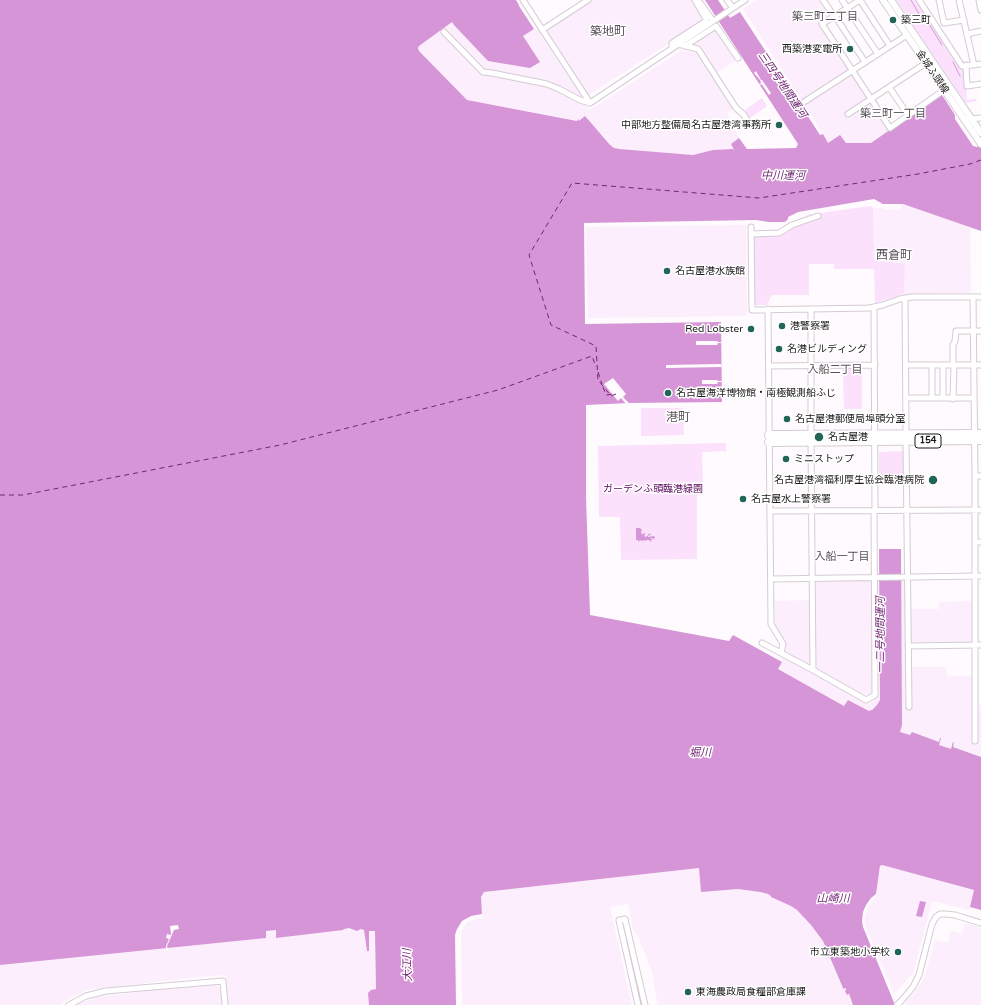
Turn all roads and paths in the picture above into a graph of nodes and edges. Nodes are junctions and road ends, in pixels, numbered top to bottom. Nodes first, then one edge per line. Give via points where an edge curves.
1 (524, 0) edge
2 (588, 0) edge
3 (696, 0) edge
4 (727, 0) edge
5 (823, 0) edge
6 (842, 0) edge
7 (860, 0) edge
8 (883, 0) edge
9 (891, 0) edge
10 (919, 0) edge
11 (939, 0) edge
12 (959, 0) edge
13 (979, 0) edge
14 (743, 1) edge
15 (733, 8) junction
16 (847, 8) junction
17 (981, 10) edge
18 (834, 16) junction
19 (964, 20) junction
20 (713, 21) junction
21 (944, 23) junction
22 (938, 28) junction
23 (542, 30) junction
24 (981, 31) edge
25 (444, 32) dead end
26 (967, 34) junction
27 (907, 35) junction
28 (678, 44) junction
29 (685, 46) junction
30 (890, 46) junction
31 (672, 48) junction
32 (878, 54) junction
33 (738, 58) dead end
34 (865, 62) junction
35 (926, 63) junction
36 (981, 64) edge
37 (966, 65) junction
38 (974, 65) junction
39 (852, 71) junction
40 (981, 84) edge
41 (889, 87) junction
42 (944, 90) junction
43 (871, 99) junction
44 (804, 102) dead end
45 (590, 103) junction
46 (848, 114) dead end
47 (908, 115) junction
48 (981, 118) edge
49 (968, 119) junction
50 (747, 120) dead end
51 (977, 131) edge
52 (981, 144) edge
53 (818, 216) dead end
54 (751, 227) dead end
55 (751, 234) junction
56 (973, 297) junction
57 (981, 297) edge
58 (905, 298) junction
59 (874, 307) junction
60 (768, 309) junction
61 (811, 309) junction
62 (973, 331) junction
63 (981, 331) edge
64 (811, 365) junction
65 (875, 365) junction
66 (906, 365) junction
67 (932, 365) junction
68 (943, 365) junction
69 (953, 365) junction
70 (973, 365) junction
71 (981, 365) edge
72 (769, 366) junction
73 (932, 397) junction
74 (906, 398) junction
75 (943, 398) junction
76 (974, 398) junction
77 (954, 399) junction
78 (974, 407) junction
79 (981, 407) edge
80 (977, 437) edge
81 (811, 438) junction
82 (875, 438) junction
83 (906, 438) junction
84 (769, 439) junction
85 (975, 476) junction
86 (981, 476) edge
87 (874, 510) junction
88 (906, 510) junction
89 (975, 510) junction
90 (981, 510) edge
91 (770, 511) junction
92 (812, 511) junction
93 (975, 542) junction
94 (981, 542) edge
95 (981, 576) edge
96 (906, 577) junction
97 (975, 577) junction
98 (876, 578) junction
99 (771, 579) junction
100 (813, 579) junction
101 (978, 612) edge
102 (762, 643) dead end
103 (978, 645) edge
104 (908, 646) junction
105 (781, 653) junction
106 (813, 670) junction
107 (978, 675) edge
108 (978, 704) edge
109 (909, 707) dead end
110 (975, 741) dead end
111 (981, 923) edge
112 (903, 1003) edge
113 (69, 1005) edge
114 (225, 1005) edge
115 (638, 1005) edge
116 (645, 1005) edge
117 (897, 1005) edge

1 - 23 street
2 - 23 street
3 - 20 street
3 - 31 street via 706,21 672,43
4 - 15 street
5 - 18 street
6 - 16 street
7 - 16 street
7 - 30 street
8 - 27 main road, 金城ふ頭線
9 - 49 main road, 金城ふ頭線
10 - 22 street
11 - 21 street
12 - 19 street
13 - 17 street
14 - 15 street
15 - 20 street
16 - 18 street
16 - 32 street
18 - 34 street
18 - 39 street via 822,24
19 - 21 street
19 - 26 street
20 - 28 street
21 - 22 street
22 - 37 street via 962,66
23 - 45 street
24 - 26 street
25 - 45 street via 483,72 547,84
26 - 38 street
27 - 30 street
27 - 35 main road, 金城ふ頭線
28 - 29 street
28 - 31 street
29 - 33 street via 716,26
29 - 50 street via 698,49 736,108
30 - 32 street
31 - 45 street
32 - 34 street
34 - 39 street
35 - 41 street
35 - 42 main road, 金城ふ頭線
36 - 38 street
37 - 38 street
37 - 40 street via 967,86
39 - 43 street
39 - 44 street
41 - 43 street
41 - 47 street
42 - 47 street
42 - 49 main road, 金城ふ頭線
43 - 46 street
43 - 47 street via 890,128
48 - 49 street
49 - 51 main road, 金城ふ頭線
51 - 52 main road, 金城ふ頭線
53 - 55 street via 792,225 779,233
54 - 55 street
55 - 60 street via 752,310
56 - 57 street
56 - 58 street
56 - 62 street
58 - 59 street
58 - 66 street
59 - 61 street
59 - 65 street
60 - 61 street
60 - 72 street
61 - 64 street
62 - 63 street
62 - 69 street via 956,331
62 - 70 street
64 - 65 street
64 - 72 street
64 - 81 street
65 - 82 street
66 - 67 street
66 - 74 street
67 - 68 street
67 - 73 street
68 - 69 street
68 - 75 street
69 - 70 street
69 - 77 street
70 - 71 street
70 - 76 street
72 - 84 street
73 - 74 street
73 - 75 street
74 - 83 street
75 - 77 street
76 - 77 street
76 - 78 street
78 - 79 street
78 - 80 street
80 - 83 highway, 154
80 - 85 street
81 - 82 highway, 154
81 - 84 highway, 154
81 - 92 street
82 - 83 highway, 154
82 - 87 street
83 - 88 street
84 - 91 street
85 - 86 street
85 - 89 street
87 - 88 street
87 - 92 street
87 - 98 street
88 - 89 street
88 - 96 street
89 - 90 street
89 - 93 street
91 - 92 street
91 - 99 street
92 - 100 street
93 - 94 street
93 - 97 street
95 - 97 street
96 - 97 street
96 - 98 street
96 - 104 street
97 - 101 street
98 - 100 street
98 - 106 street via 875,695 866,700
99 - 100 street
99 - 105 street via 771,624 783,644
100 - 106 street
101 - 103 street
102 - 105 street
103 - 104 street
103 - 107 street
104 - 109 street
105 - 106 street
107 - 108 street
108 - 110 street
111 - 112 street via 955,915 940,914 936,917 919,975
112 - 117 street
113 - 114 street via 86,996 106,991 223,981
115 - 116 street via 619,920 625,919

